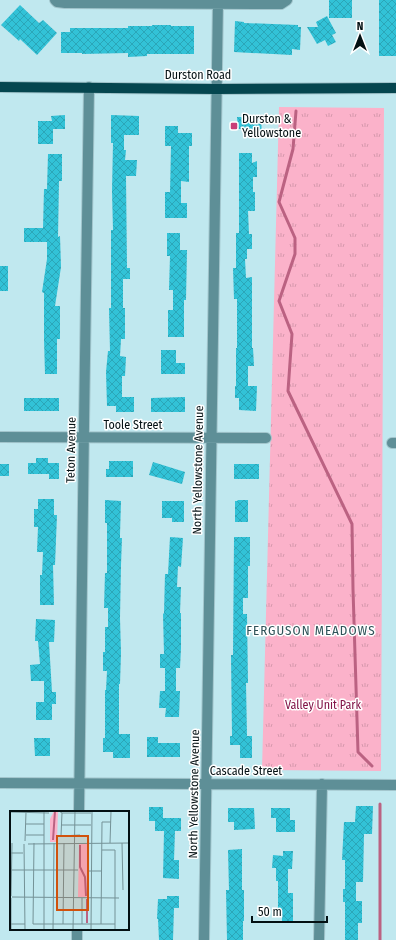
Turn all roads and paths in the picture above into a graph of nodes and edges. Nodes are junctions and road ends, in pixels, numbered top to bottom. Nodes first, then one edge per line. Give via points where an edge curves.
1 (55, 0) edge
2 (287, 0) edge
3 (218, 2) edge
4 (0, 87) edge
5 (89, 87) junction
6 (396, 88) edge
7 (216, 89) junction
8 (0, 437) edge
9 (84, 438) junction
10 (212, 438) junction
11 (266, 438) dead end
12 (0, 783) edge
13 (80, 784) junction
14 (207, 784) junction
15 (322, 784) junction
16 (396, 785) edge
17 (79, 811) edge
18 (204, 940) edge
19 (319, 940) edge

1 - 3 street via 65,3
2 - 3 street via 282,4
3 - 7 street, North Yellowstone Avenue
4 - 5 main road, Durston Road
5 - 7 main road, Durston Road
5 - 9 street, Teton Avenue
6 - 7 main road, Durston Road
7 - 10 street, North Yellowstone Avenue
8 - 9 street, Toole Street
9 - 10 street, Toole Street
9 - 13 street, Teton Avenue
10 - 11 street, Toole Street
10 - 14 street, North Yellowstone Avenue
12 - 13 street, Cascade Street
13 - 14 street, Cascade Street
13 - 17 street, Teton Avenue
14 - 15 street, Cascade Street
14 - 18 street, North Yellowstone Avenue
15 - 16 street, Cascade Street
15 - 19 street

